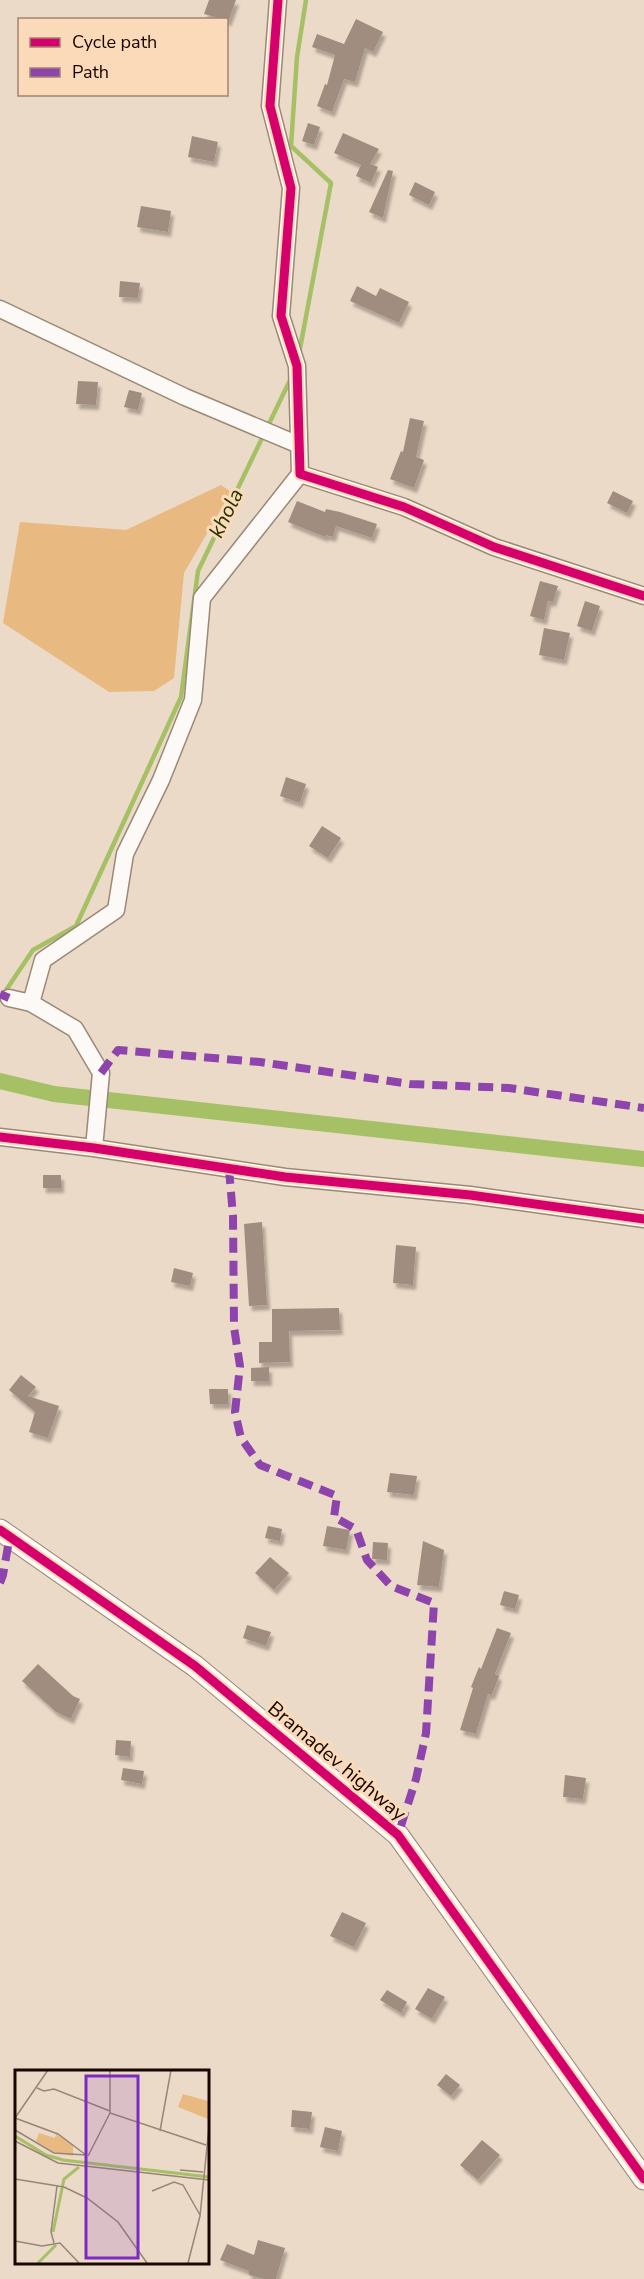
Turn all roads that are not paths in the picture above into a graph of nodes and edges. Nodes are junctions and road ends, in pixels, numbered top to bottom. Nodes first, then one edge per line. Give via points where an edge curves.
1 (278, 0) edge
2 (0, 309) edge
3 (299, 445) junction
4 (300, 474) junction
5 (644, 596) edge
6 (9, 998) dead end
7 (31, 1003) junction
8 (0, 1137) edge
9 (94, 1148) junction
10 (644, 1219) edge
11 (0, 1530) edge
12 (644, 2179) edge

1 - 3 street via 270,106 291,188 281,316 297,366
2 - 3 street via 185,397
3 - 4 street
4 - 5 street via 404,507 494,547
4 - 7 street via 202,598 193,700 161,780 125,854 116,910 43,960
6 - 7 street
7 - 9 street via 75,1029 101,1073
8 - 9 street
9 - 10 street via 285,1177 470,1195
11 - 12 street, Bramadev highway via 195,1666 398,1835

